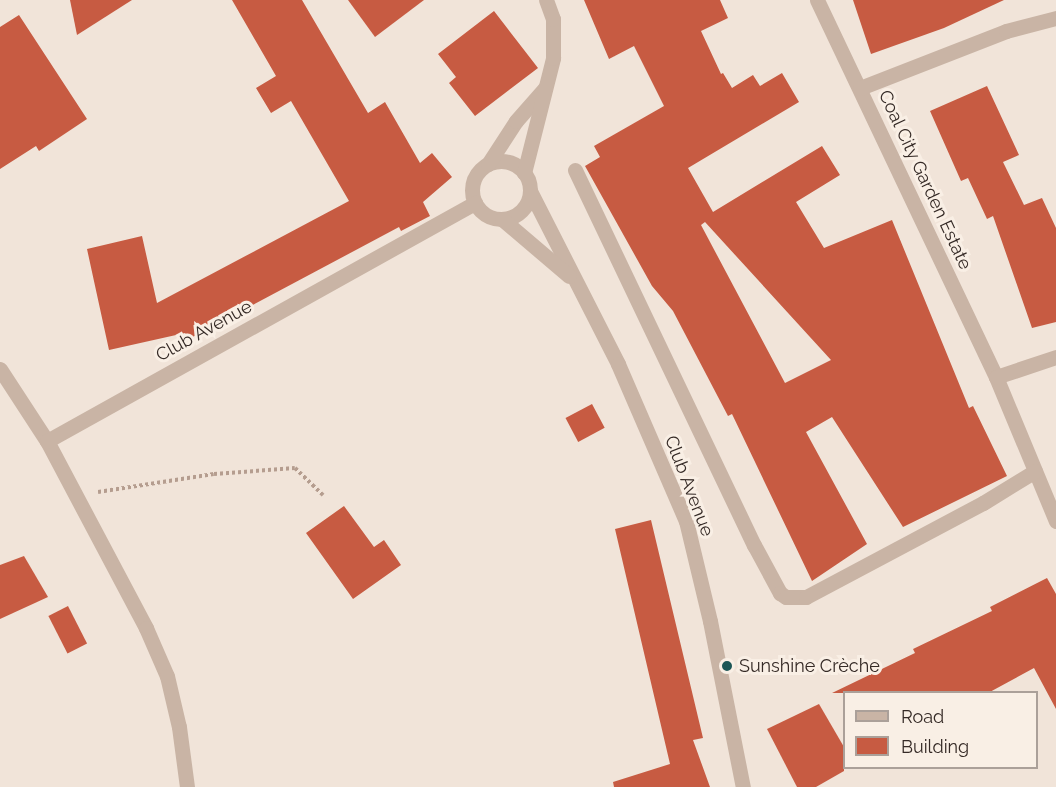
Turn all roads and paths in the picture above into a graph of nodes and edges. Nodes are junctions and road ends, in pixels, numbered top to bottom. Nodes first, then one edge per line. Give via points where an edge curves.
1 (546, 0) edge
2 (817, 0) edge
3 (1056, 18) edge
4 (547, 86) junction
5 (860, 87) junction
6 (488, 164) junction
7 (575, 170) dead end
8 (524, 172) junction
9 (530, 191) junction
10 (475, 203) junction
11 (502, 219) junction
12 (576, 282) junction
13 (1056, 357) edge
14 (0, 369) edge
15 (996, 377) junction
16 (47, 441) junction
17 (1035, 471) junction
18 (76, 495) junction
19 (323, 495) dead end
20 (1056, 521) edge
21 (187, 787) edge
22 (743, 787) edge

1 - 4 street via 553,19 554,39
2 - 5 street, Coal City Garden Estate
3 - 5 street via 1006,31
4 - 6 street via 516,121
4 - 8 street
5 - 15 street, Coal City Garden Estate
6 - 8 street via 501,161
6 - 10 street via 473,181
7 - 17 street via 754,545 770,577 786,597 806,597
8 - 9 street, Club Avenue
9 - 11 street via 518,213
9 - 12 street, Club Avenue
10 - 11 street, Club Avenue via 486,215
10 - 16 street, Club Avenue
11 - 12 street, Club Avenue
12 - 22 street, Club Avenue via 618,364 686,521
13 - 15 street
14 - 16 street
15 - 17 street, Coal City Garden Estate
16 - 18 street
17 - 20 street, Coal City Garden Estate
18 - 19 path via 214,474 295,468
18 - 21 street via 167,676

